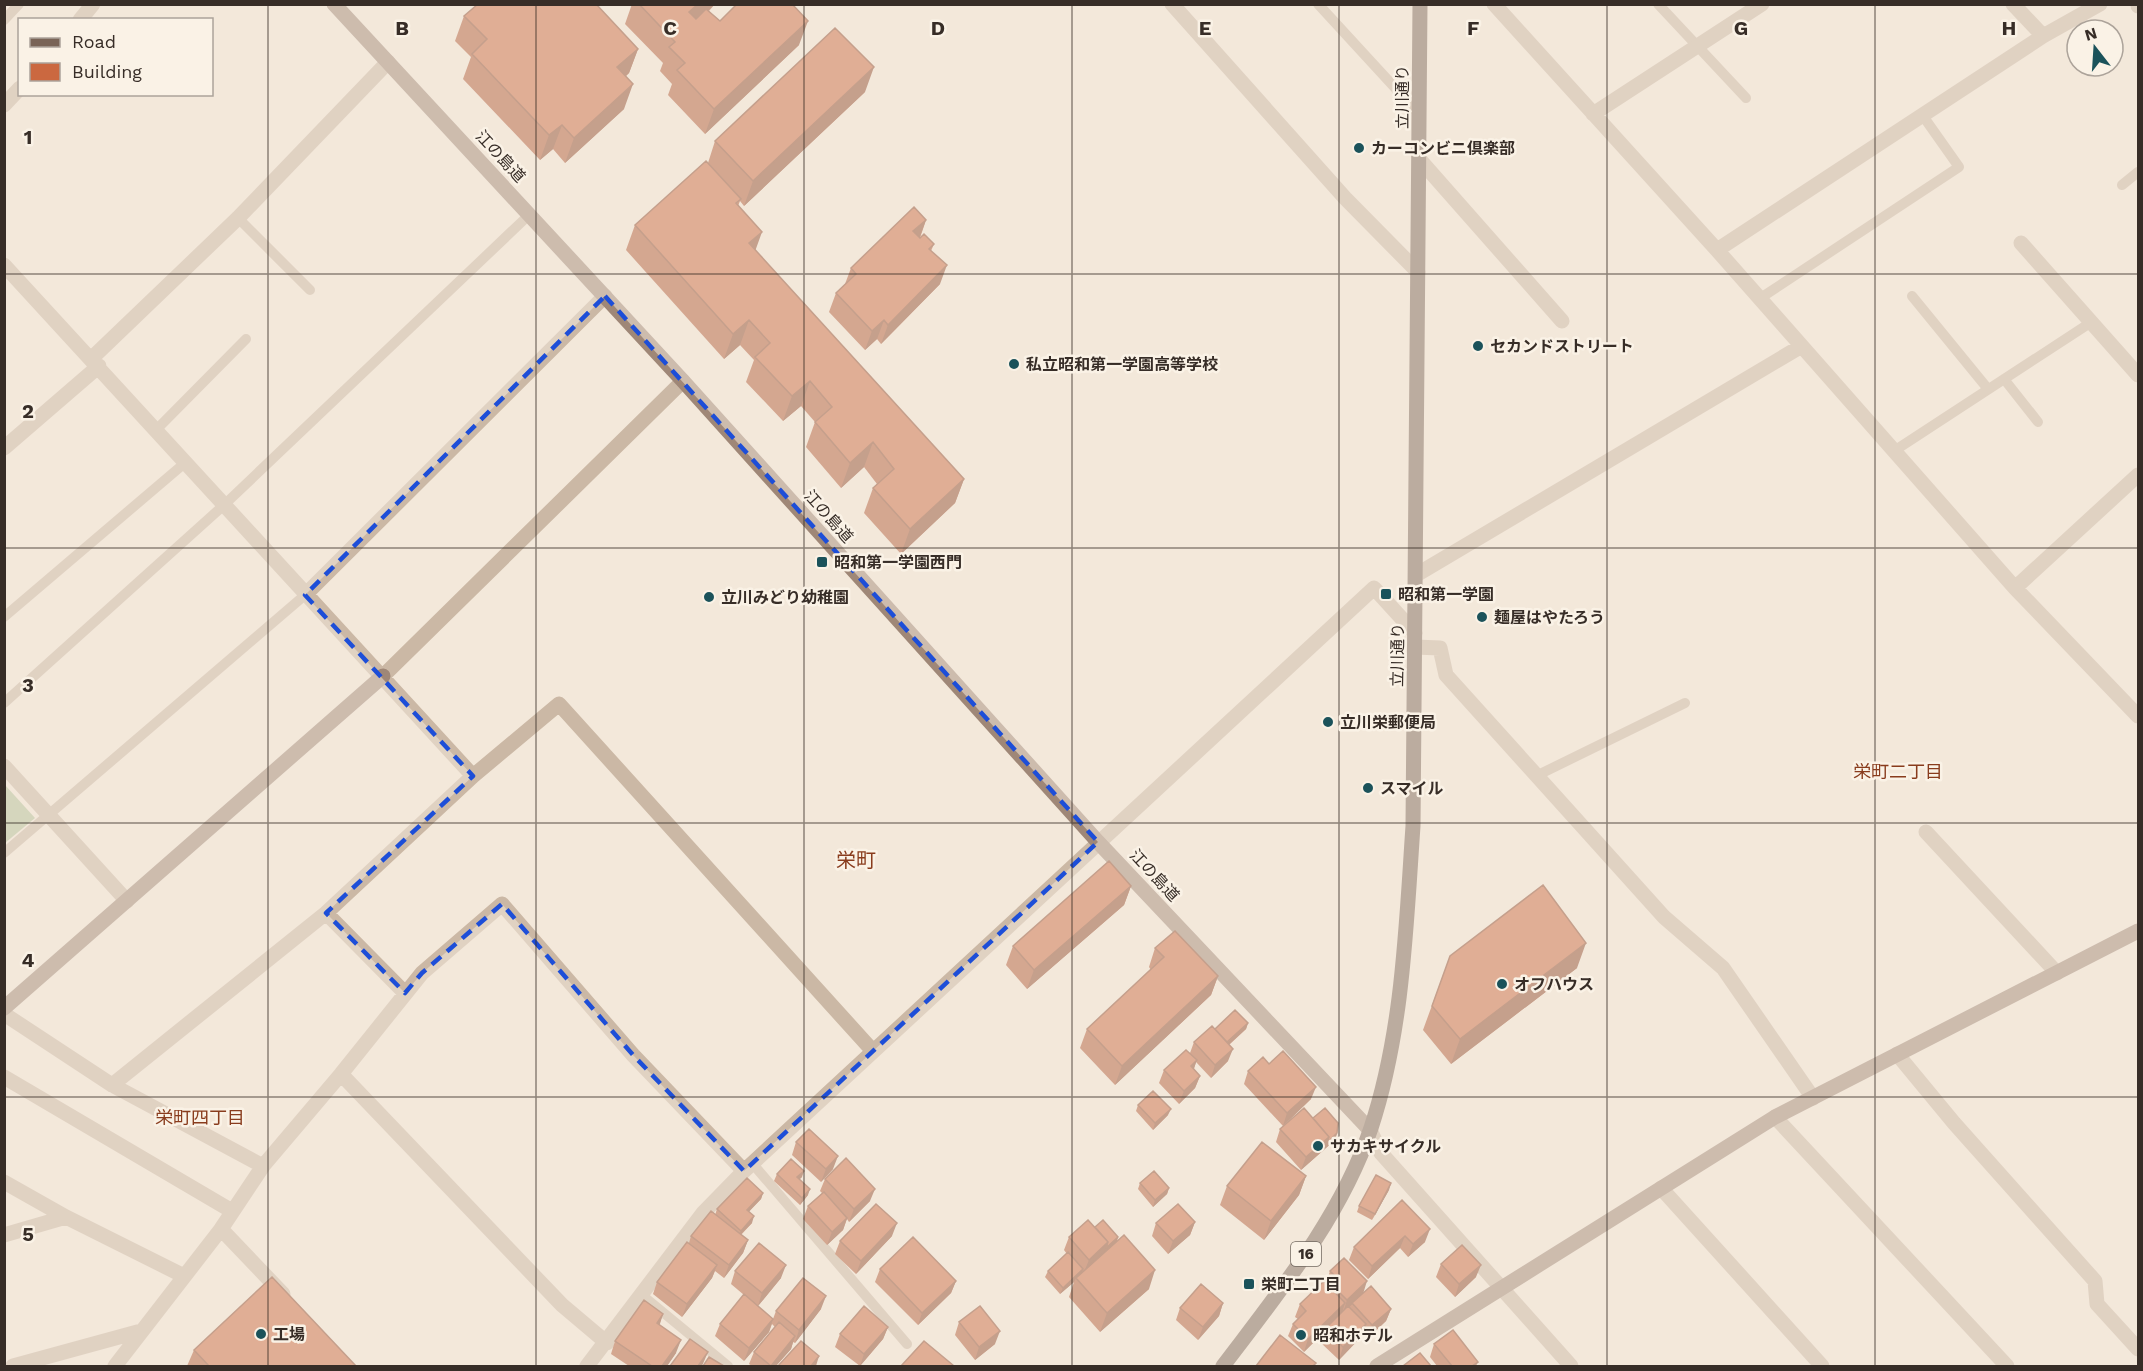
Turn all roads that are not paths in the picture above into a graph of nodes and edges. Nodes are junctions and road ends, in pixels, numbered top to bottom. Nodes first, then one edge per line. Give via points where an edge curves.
1 (19, 4) edge
2 (93, 4) edge
3 (334, 4) edge
4 (1172, 4) edge
5 (1318, 4) edge
6 (1420, 4) edge
7 (1494, 4) edge
8 (1658, 4) edge
9 (1762, 4) edge
10 (2013, 4) edge
11 (2100, 4) edge
12 (82, 18) edge
13 (4, 20) edge
14 (2043, 36) junction
15 (1696, 46) junction
16 (388, 62) junction
17 (18, 90) edge
18 (1746, 98) dead end
19 (4, 105) edge
20 (1593, 114) junction
21 (1420, 115) junction
22 (1923, 116) junction
23 (1420, 160) junction
24 (2139, 172) edge
25 (2122, 185) dead end
26 (530, 214) junction
27 (238, 218) junction
28 (2021, 243) dead end
29 (1717, 250) junction
30 (1418, 272) junction
31 (8, 274) edge
32 (310, 290) dead end
33 (605, 296) junction
34 (1912, 297) dead end
35 (1759, 298) junction
36 (1562, 321) dead end
37 (2090, 323) junction
38 (246, 339) dead end
39 (1800, 346) junction
40 (95, 362) junction
41 (2139, 375) edge
42 (2004, 379) junction
43 (683, 381) junction
44 (1988, 389) junction
45 (2038, 422) dead end
46 (157, 429) junction
47 (4, 448) edge
48 (1894, 451) junction
49 (186, 462) junction
50 (2139, 475) edge
51 (224, 505) junction
52 (1416, 575) junction
53 (2015, 588) junction
54 (305, 595) junction
55 (4, 617) edge
56 (1415, 640) junction
57 (383, 676) junction
58 (4, 703) edge
59 (1685, 703) dead end
60 (2137, 709) edge
61 (4, 766) edge
62 (1538, 775) junction
63 (473, 776) junction
64 (49, 815) junction
65 (1926, 832) dead end
66 (1098, 842) junction
67 (4, 853) edge
68 (127, 901) junction
69 (326, 913) junction
70 (2139, 931) edge
71 (2057, 973) junction
72 (405, 993) junction
73 (4, 1008) edge
74 (4, 1014) edge
75 (872, 1050) junction
76 (1897, 1054) junction
77 (341, 1074) junction
78 (4, 1077) edge
79 (112, 1085) junction
80 (1813, 1098) junction
81 (1775, 1117) junction
82 (1371, 1130) junction
83 (263, 1166) junction
84 (748, 1167) junction
85 (4, 1182) edge
86 (1661, 1188) junction
87 (232, 1211) junction
88 (66, 1217) junction
89 (220, 1229) junction
90 (4, 1235) edge
91 (184, 1276) junction
92 (1501, 1290) junction
93 (642, 1295) junction
94 (295, 1306) edge
95 (141, 1330) junction
96 (607, 1343) junction
97 (907, 1344) dead end
98 (2139, 1349) edge
99 (13, 1366) edge
100 (116, 1366) edge
101 (587, 1366) edge
102 (728, 1366) edge
103 (1223, 1366) edge
104 (1377, 1366) edge
105 (1571, 1366) edge
106 (1822, 1366) edge
107 (2007, 1366) edge

1 - 13 lane
2 - 12 street
3 - 16 street, 江の島道
4 - 30 street via 1345,198
5 - 21 lane
6 - 21 main road, 立川通り / 16
7 - 20 street
8 - 15 lane
9 - 15 street
10 - 14 street
11 - 14 street
14 - 22 street
15 - 18 lane
15 - 20 street
16 - 26 street, 江の島道
16 - 27 street
17 - 19 street
20 - 29 street
21 - 23 main road, 立川通り / 16
22 - 29 street
22 - 35 lane via 1959,167
23 - 30 main road, 立川通り / 16
23 - 36 street
24 - 25 lane
26 - 33 street, 江の島道
26 - 51 lane
27 - 32 lane
27 - 40 street
28 - 37 street
29 - 35 street
30 - 52 main road, 立川通り / 16
31 - 40 street
33 - 43 street, 江の島道
33 - 54 street
34 - 44 lane
35 - 39 street
37 - 41 street
37 - 42 lane
38 - 46 lane
39 - 48 street
39 - 52 street
40 - 46 street
40 - 47 street
42 - 44 lane
42 - 45 lane
43 - 57 street
43 - 66 street, 江の島道
44 - 48 lane
46 - 49 street
48 - 53 street
49 - 51 street
49 - 55 lane
50 - 53 street
51 - 54 street
51 - 58 lane
52 - 56 main road, 立川通り / 16
53 - 60 street
54 - 57 street
54 - 64 lane
56 - 62 street via 1440,648 1446,675
56 - 66 street via 1374,588
56 - 82 main road, 立川通り / 16 via 1413,826 1406,933 1388,1071
57 - 63 street
57 - 68 street
59 - 62 lane
61 - 64 street
62 - 80 street via 1664,917 1723,968
63 - 69 street
63 - 75 street via 559,704
64 - 67 lane
64 - 68 street
65 - 71 street
66 - 75 street
66 - 82 street, 江の島道
68 - 73 street
69 - 72 street
69 - 79 street
70 - 71 street
71 - 76 street
72 - 77 street
72 - 84 street via 422,973 502,904 633,1055
74 - 79 street
75 - 84 street
76 - 80 street
76 - 98 street via 2095,1281 2097,1304
77 - 83 street
77 - 96 street via 562,1305
78 - 87 street
79 - 83 street
80 - 81 street
81 - 86 street
81 - 107 street
82 - 92 street via 1380,1153
82 - 103 main road, 立川通り / 16 via 1344,1189 1301,1263
83 - 87 street
84 - 93 street via 704,1214
84 - 97 lane
85 - 88 street
86 - 92 street
86 - 106 street
87 - 89 street
88 - 90 street
88 - 91 street
89 - 91 street
89 - 94 street
91 - 95 street
92 - 104 street
92 - 105 street
93 - 96 street
93 - 102 lane
95 - 99 street
95 - 100 street
96 - 101 street

